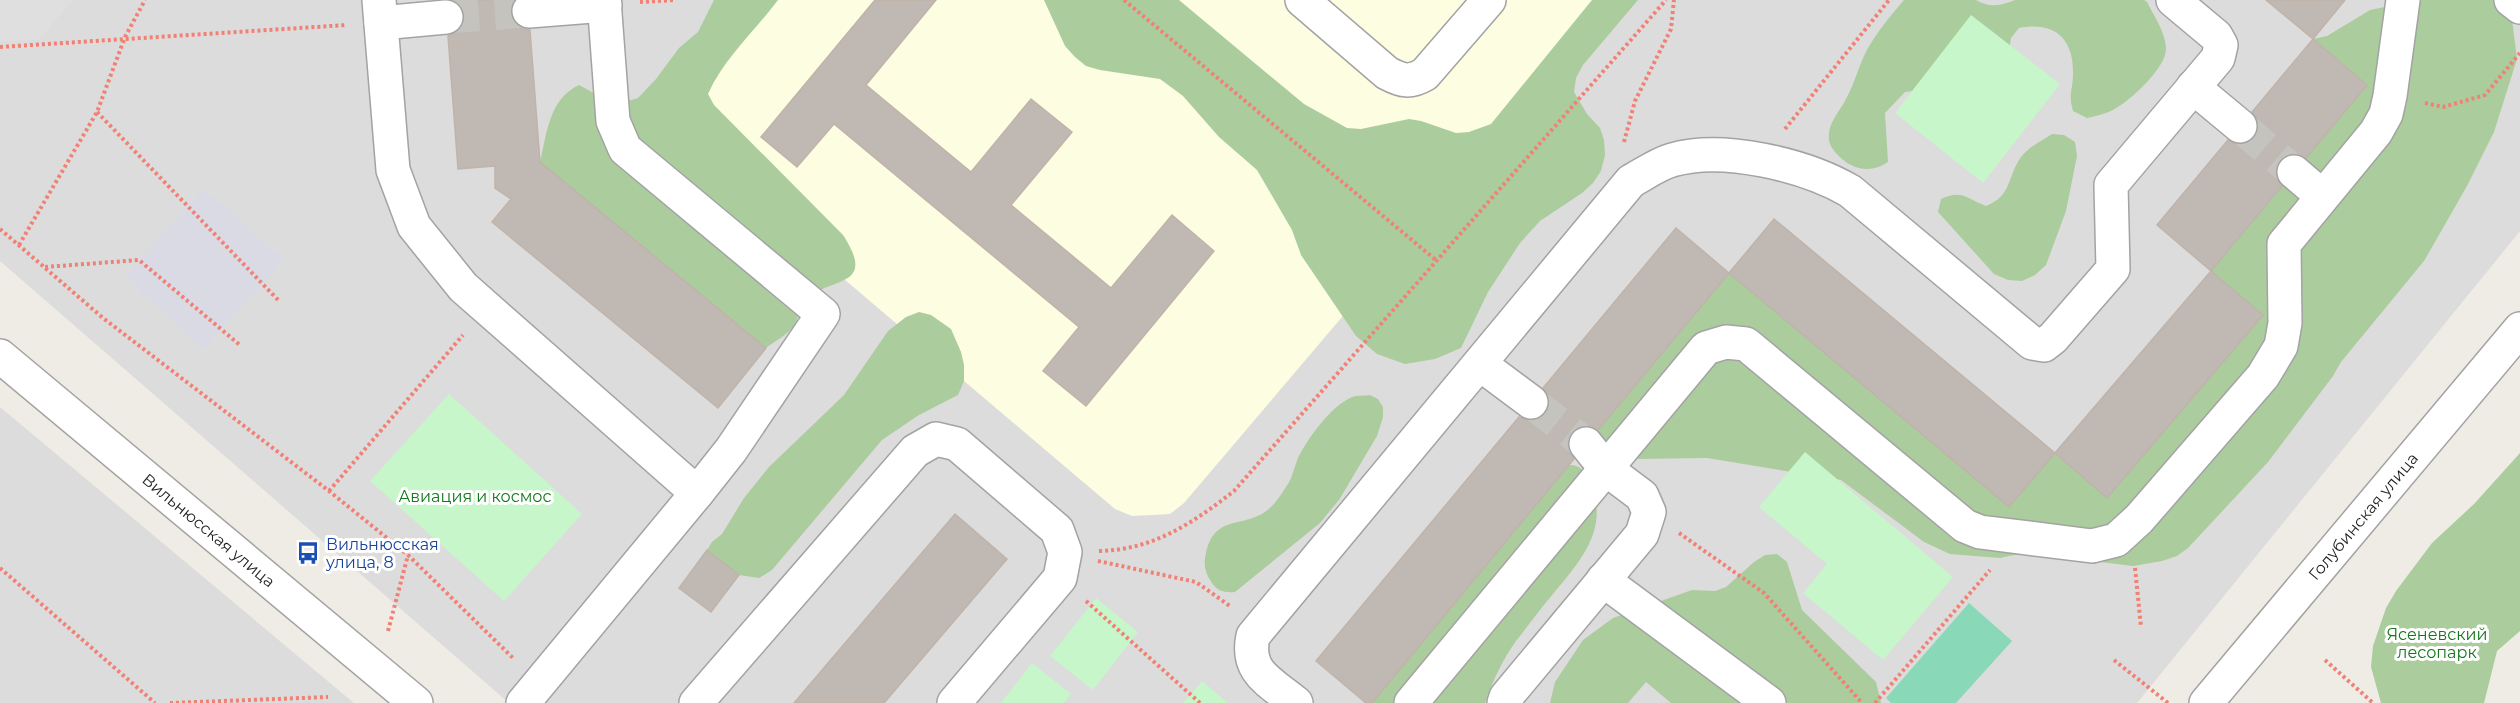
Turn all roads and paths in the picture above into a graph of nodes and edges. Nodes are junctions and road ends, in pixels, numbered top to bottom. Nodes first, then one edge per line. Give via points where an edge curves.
1 (145, 0) edge
2 (1125, 0) edge
3 (1302, 0) edge
4 (1489, 0) edge
5 (1666, 0) edge
6 (1674, 0) edge
7 (1889, 0) edge
8 (2173, 0) edge
9 (2403, 0) edge
10 (2511, 0) edge
11 (605, 2) edge
12 (2520, 7) edge
13 (380, 11) edge
14 (529, 11) tunnel mouth
15 (446, 17) tunnel mouth
16 (125, 37) junction
17 (0, 47) edge
18 (2520, 53) edge
19 (2193, 87) junction
20 (2390, 96) junction
21 (97, 112) junction
22 (2240, 126) tunnel mouth
23 (1760, 160) junction
24 (2294, 172) tunnel mouth
25 (1631, 181) junction
26 (2322, 196) junction
27 (0, 229) edge
28 (19, 245) junction
29 (1437, 261) junction
30 (44, 267) junction
31 (280, 302) dead end
32 (486, 307) junction
33 (2520, 329) edge
34 (241, 346) dead end
35 (0, 356) edge
36 (1480, 364) junction
37 (1531, 402) tunnel mouth
38 (1596, 456) junction
39 (329, 491) junction
40 (698, 493) junction
41 (1648, 512) junction
42 (2019, 537) junction
43 (408, 555) junction
44 (1063, 565) junction
45 (0, 568) edge
46 (1603, 579) junction
47 (388, 630) dead end
48 (1259, 630) junction
49 (2114, 660) dead end
50 (2325, 660) dead end
51 (531, 694) edge
52 (327, 697) dead end
53 (155, 703) edge
54 (170, 703) edge
55 (416, 703) edge
56 (696, 703) edge
57 (954, 703) edge
58 (1200, 703) edge
59 (1296, 703) edge
60 (1411, 703) edge
61 (1504, 703) edge
62 (1769, 703) edge
63 (1862, 703) edge
64 (1875, 703) edge
65 (2168, 703) edge
66 (2206, 703) edge
67 (2373, 703) edge

1 - 16 path
2 - 29 path
3 - 4 street via 1387,73 1402,81 1425,74
5 - 29 path
6 - 25 path via 1671,29 1635,101 1624,144
7 - 23 path
8 - 19 street via 2216,36 2221,45 2218,58
9 - 20 street
10 - 12 street
11 - 14 street
11 - 40 street via 613,121 625,149 823,314
13 - 15 street
13 - 16 path
13 - 32 street via 393,170 414,226 464,287
16 - 17 path
16 - 21 path
18 - 20 path via 2485,95 2443,107
19 - 22 street
19 - 23 street via 2111,185 2113,269 2044,345 2032,343 1850,191 1817,174
20 - 26 street via 2376,132
21 - 28 path
21 - 31 path
23 - 25 street via 1706,154 1670,160
24 - 26 street
25 - 36 street
26 - 42 street via 2284,244 2285,323 2281,346 2263,376 2139,519 2116,540 2091,546
27 - 28 path
28 - 30 path
29 - 44 path via 1234,491 1197,520 1142,546
30 - 34 path via 139,261
30 - 39 path via 103,318
32 - 39 path
32 - 40 street
33 - 66 street, Голубинская улица
35 - 55 street, Вильнюсская улица
36 - 37 street
36 - 48 street
38 - 41 street via 1642,496
38 - 42 street via 1706,348 1726,342 1746,344 1965,526
38 - 60 street
39 - 43 path
40 - 51 street
41 - 46 street via 1642,534
41 - 63 path via 1764,593
42 - 64 path
43 - 47 path
43 - 51 path
44 - 48 path via 1121,567 1196,582
44 - 56 street via 1057,530 957,444 936,439 915,451
44 - 57 street
44 - 58 path
45 - 53 path
46 - 61 street
46 - 62 street
48 - 59 street via 1253,636 1250,652 1255,669
49 - 65 path
50 - 67 path
52 - 54 path

